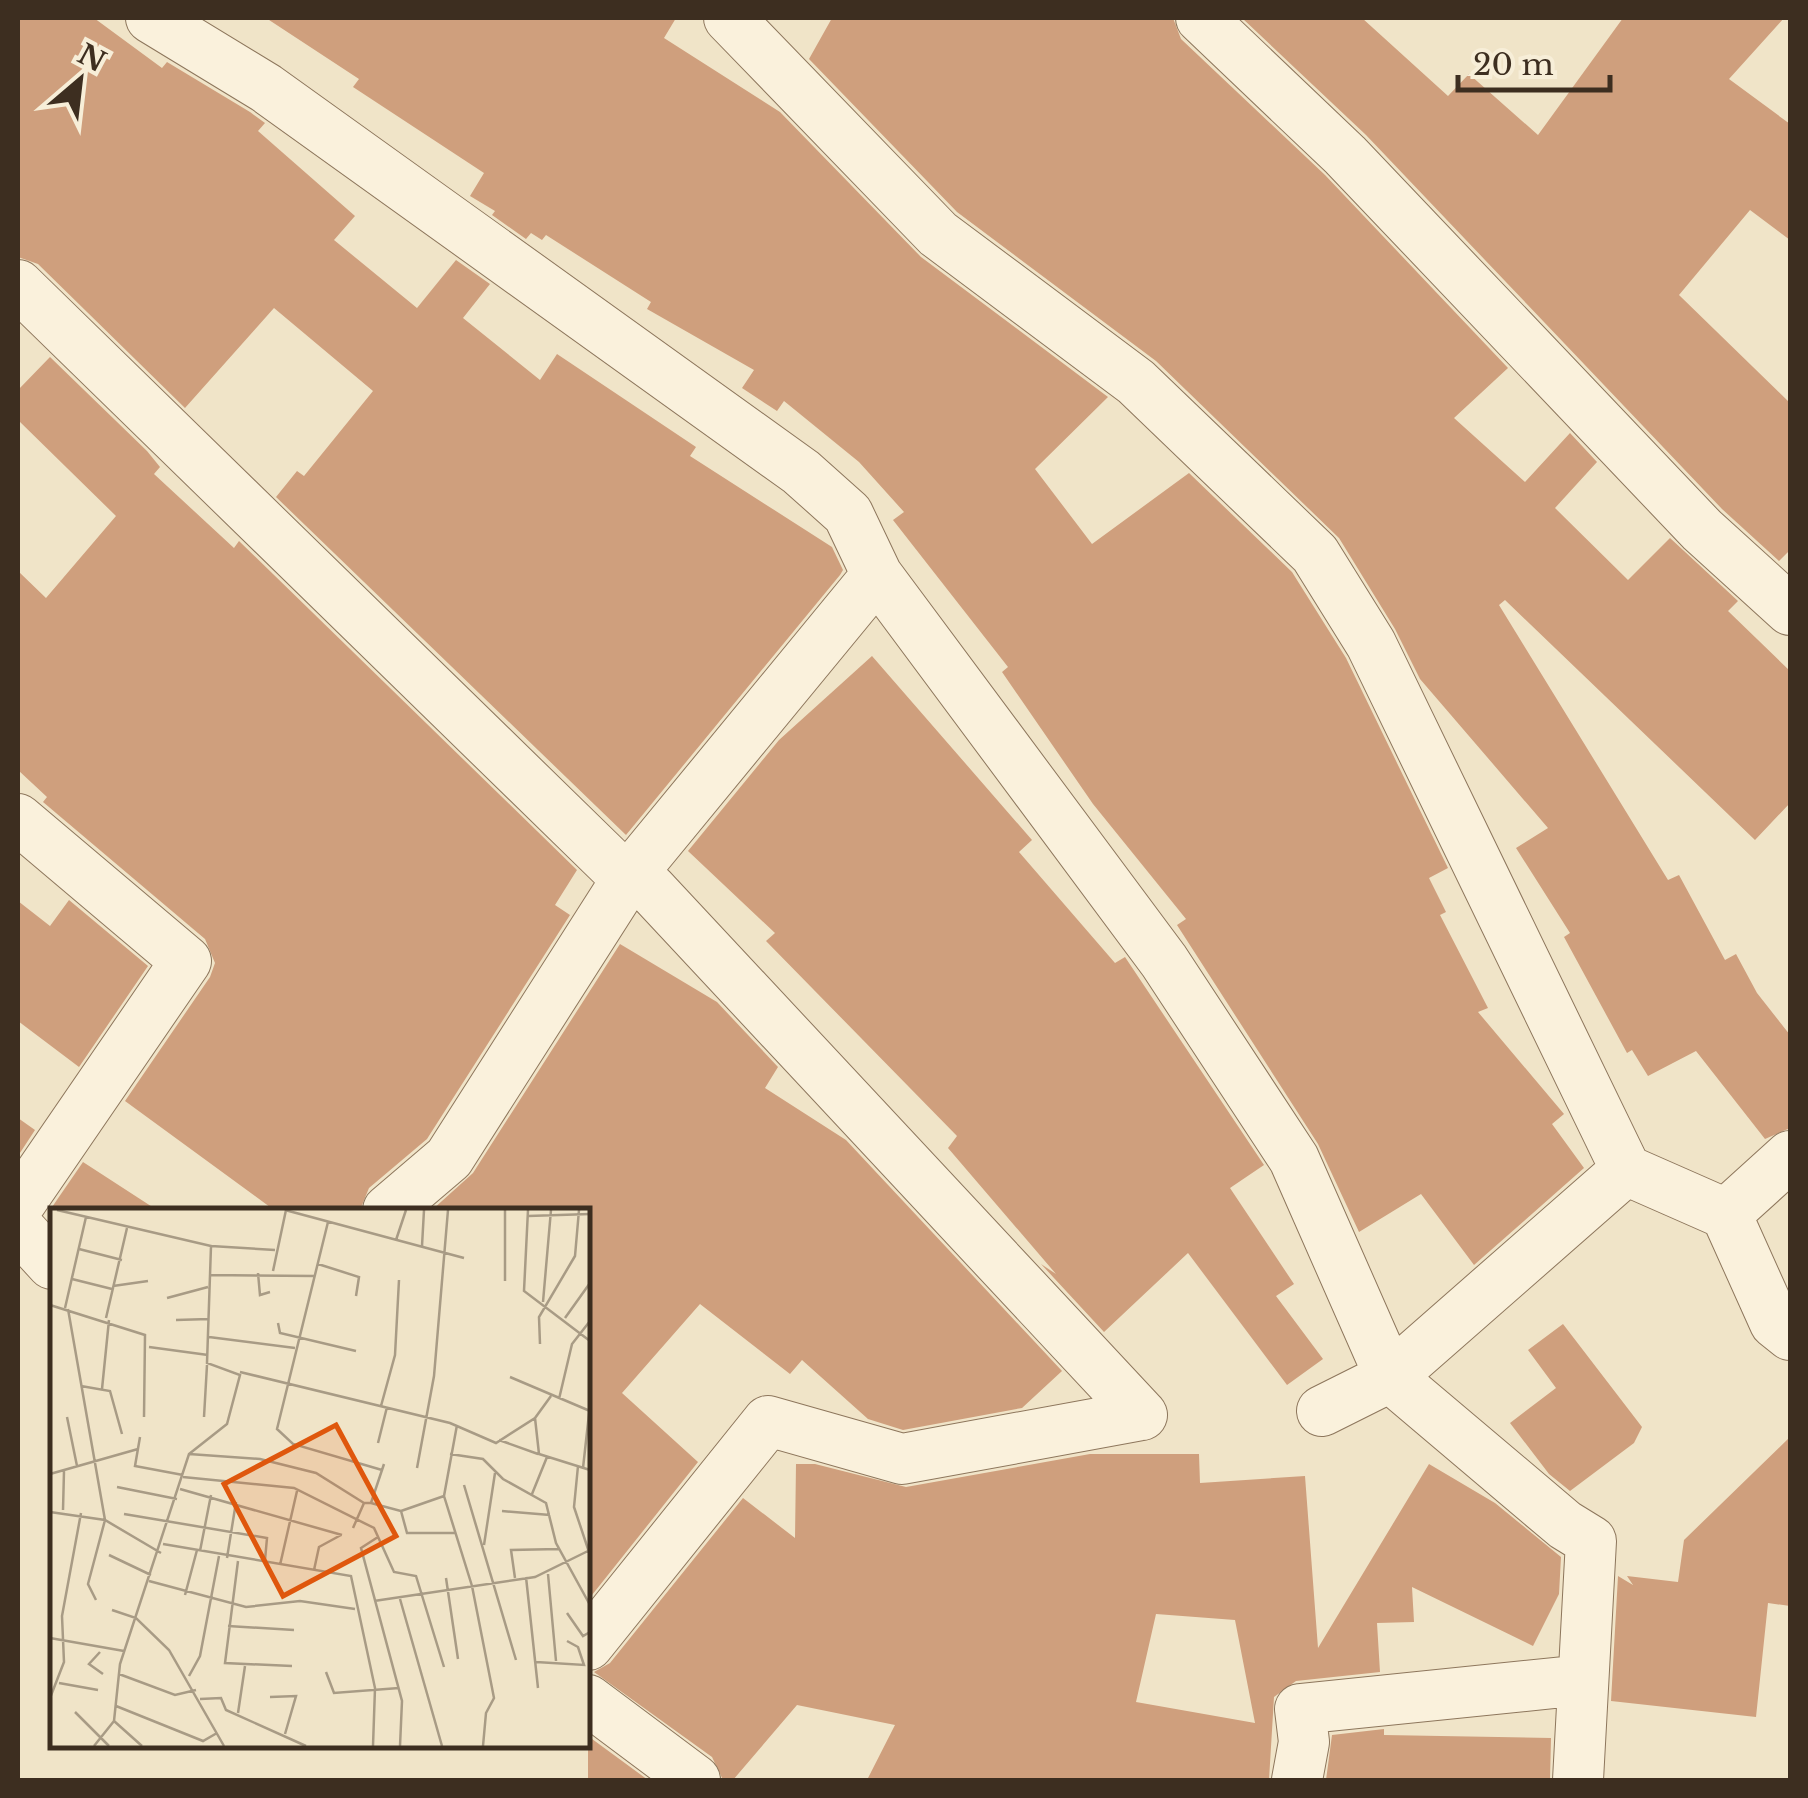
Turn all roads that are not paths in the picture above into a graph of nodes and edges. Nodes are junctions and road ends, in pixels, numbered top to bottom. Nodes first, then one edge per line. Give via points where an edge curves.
1 (151, 18) edge
2 (728, 18) edge
3 (1201, 18) edge
4 (24, 306) edge
5 (877, 575) junction
6 (1790, 610) edge
7 (18, 819) edge
8 (627, 879) junction
9 (1790, 1156) edge
10 (1626, 1170) junction
11 (18, 1206) edge
12 (390, 1208) edge
13 (1726, 1214) junction
14 (18, 1228) edge
15 (50, 1262) edge
16 (1790, 1335) edge
17 (1390, 1377) junction
18 (1322, 1411) dead end
19 (590, 1643) edge
20 (1583, 1680) junction
21 (590, 1701) edge
22 (695, 1780) edge
23 (1297, 1780) edge
24 (1578, 1780) edge

1 - 5 street via 266,88 801,472 848,514
2 - 10 street via 938,234 1136,382 1316,554 1371,644
3 - 6 street via 1344,155 1702,530
4 - 8 street
5 - 8 street
5 - 17 street via 1164,960 1294,1158
7 - 11 street via 186,960
8 - 12 street via 449,1158
8 - 19 street via 651,889 1142,1415 902,1459 768,1421
9 - 13 street
10 - 13 street
10 - 17 street
13 - 16 street via 1775,1323
14 - 15 street
17 - 18 street
17 - 20 street via 1592,1541
20 - 23 street via 1300,1709 1304,1742
20 - 24 street
21 - 22 street

